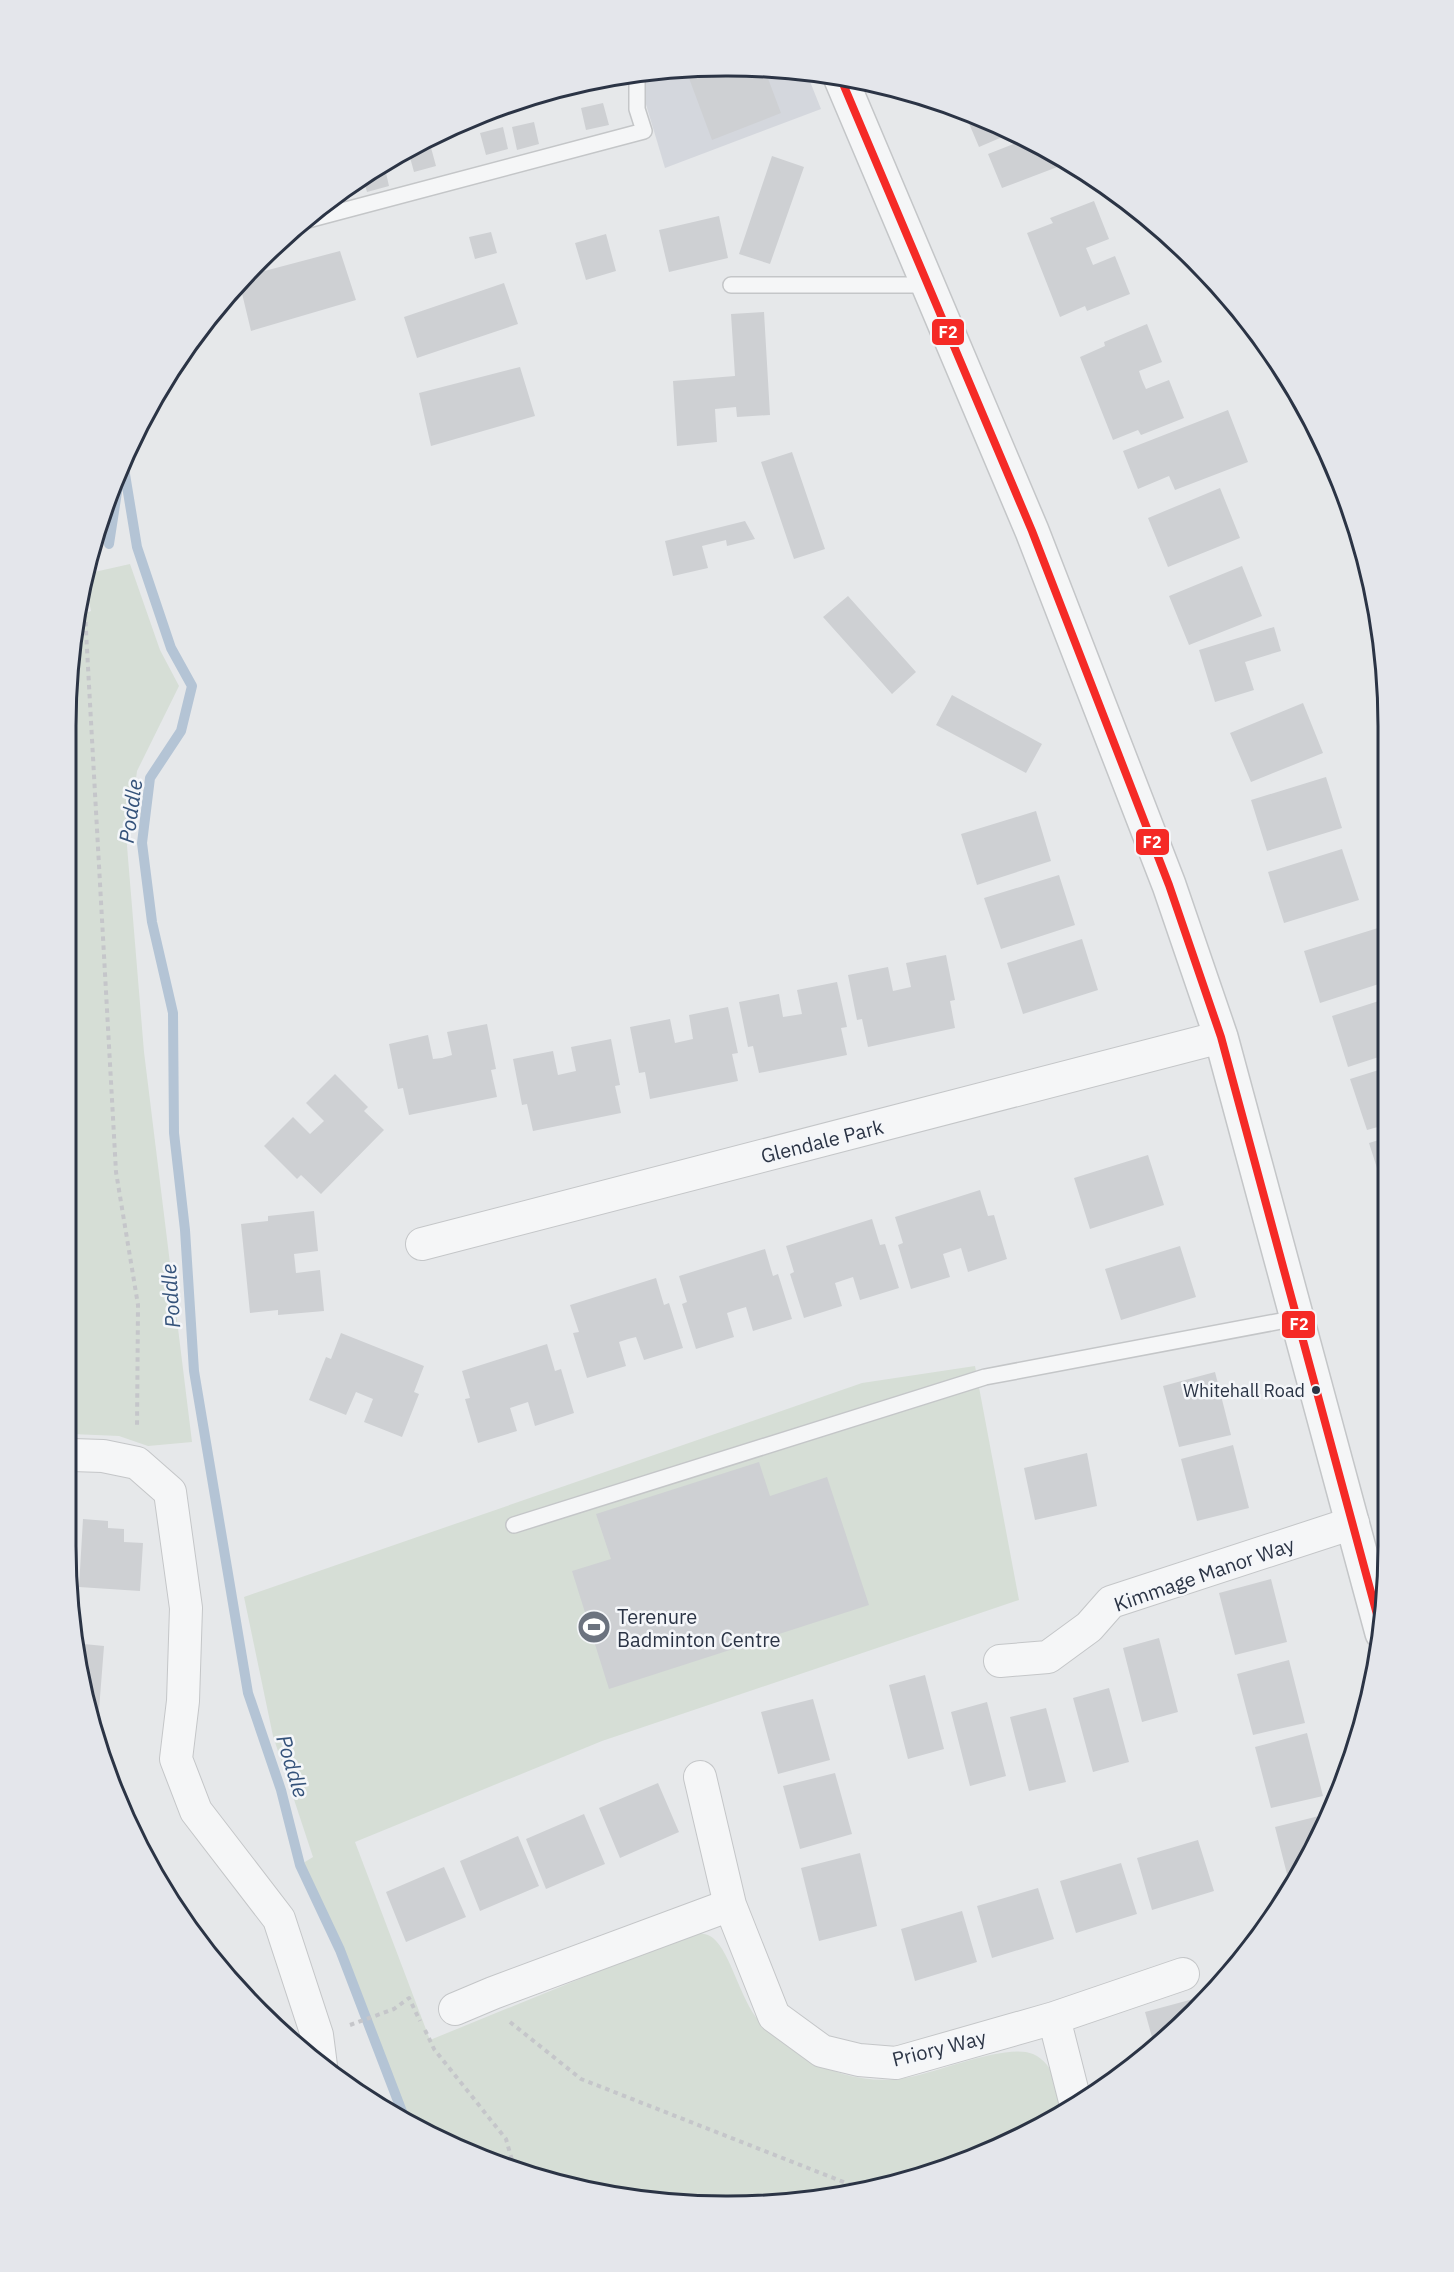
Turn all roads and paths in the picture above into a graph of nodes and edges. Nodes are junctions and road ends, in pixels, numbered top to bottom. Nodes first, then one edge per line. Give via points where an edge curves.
1 (637, 83) edge
2 (845, 87) edge
3 (326, 215) edge
4 (731, 285) dead end
5 (928, 285) junction
6 (85, 621) edge
7 (1221, 1037) junction
8 (422, 1244) dead end
9 (1297, 1318) junction
10 (137, 1434) dead end
11 (76, 1455) edge
12 (1353, 1523) junction
13 (514, 1525) dead end
14 (1374, 1605) edge
15 (1000, 1661) dead end
16 (700, 1777) dead end
17 (730, 1905) junction
18 (1183, 1974) dead end
19 (455, 2009) dead end
20 (503, 2017) dead end
21 (1054, 2018) junction
22 (361, 2022) dead end
23 (319, 2051) edge
24 (1073, 2095) edge
25 (512, 2159) edge
26 (848, 2184) edge

1 - 3 lane via 637,109 644,131
2 - 5 street
4 - 5 lane
5 - 7 street via 1040,554 1169,885
6 - 10 path via 116,1172 138,1305
7 - 8 street, Glendale Park
7 - 9 street
9 - 12 street
9 - 13 lane via 985,1377
11 - 23 street via 137,1463 170,1492 186,1608 183,1701 176,1758 196,1812 279,1919
12 - 14 street
12 - 15 street, Kimmage Manor Way via 1111,1602 1089,1627 1048,1657
16 - 17 street, Priory Way
17 - 19 street
17 - 21 street, Priory Way via 774,2016 822,2051 896,2063
18 - 21 street, Priory Way
20 - 26 path via 581,2079
21 - 24 street
22 - 25 path via 394,2009 409,1998 434,2049 506,2139

